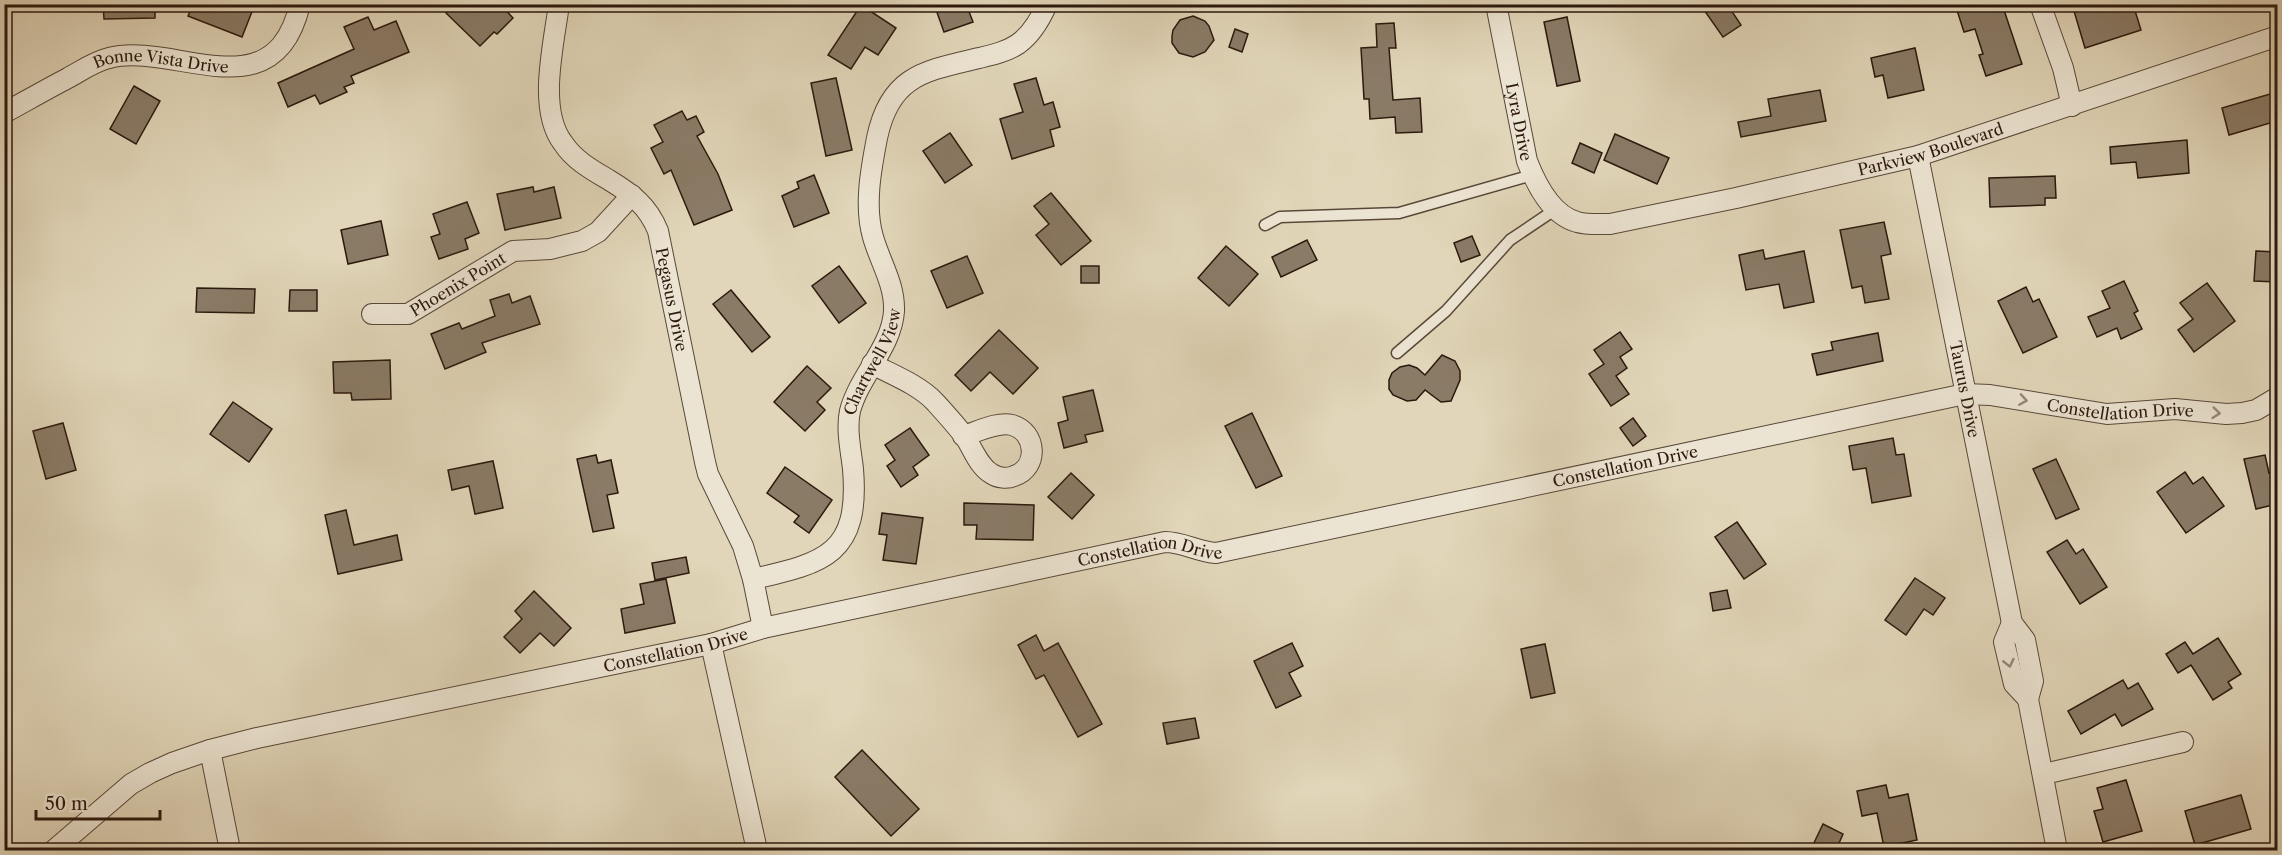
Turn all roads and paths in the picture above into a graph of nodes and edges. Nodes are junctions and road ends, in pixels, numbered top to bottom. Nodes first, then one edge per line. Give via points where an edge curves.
1 (300, 4) edge
2 (559, 4) edge
3 (1047, 4) edge
4 (1496, 4) edge
5 (2040, 4) edge
6 (2277, 36) edge
7 (2072, 106) junction
8 (4, 113) edge
9 (1918, 156) junction
10 (1532, 175) junction
11 (632, 195) junction
12 (1556, 209) junction
13 (1576, 222) joint
14 (1265, 225) dead end
15 (372, 314) dead end
16 (1397, 353) dead end
17 (872, 364) junction
18 (1965, 394) junction
19 (2277, 397) edge
20 (963, 436) dead end
21 (753, 579) junction
22 (763, 628) junction
23 (711, 644) junction
24 (2183, 742) dead end
25 (210, 750) junction
26 (2044, 774) junction
27 (54, 850) edge
28 (230, 850) edge
29 (757, 850) edge
30 (2057, 850) edge

1 - 8 street, Bonne Vista Drive via 290,32 279,47 249,64 217,68 140,55 108,58
2 - 11 street, Pegasus Drive via 549,88 556,133 572,154
3 - 17 street, Chartwell View via 1040,20 1017,45 921,74 897,92 889,104 878,137 869,200 873,236 891,283 894,312
4 - 10 street, Lyra Drive
5 - 7 street
6 - 7 street, Parkview Boulevard
7 - 9 street, Parkview Boulevard
9 - 13 street, Parkview Boulevard via 1610,224
9 - 18 street, Taurus Drive
10 - 12 street, Lyra Drive
10 - 14 lane via 1399,213 1280,217
11 - 15 street, Phoenix Point via 598,232 582,241 550,249 513,251 408,314
11 - 21 street, Pegasus Drive via 647,209 658,231 705,462 738,533
12 - 13 street, Lyra Drive
12 - 16 lane via 1510,240 1446,311
17 - 20 street via 933,400
17 - 21 street, Chartwell View via 850,411 854,504 843,538 833,550 808,566
18 -> 19 street, Constellation Drive via 2107,414 2175,409 2242,413 2256,410
18 - 22 street, Constellation Drive via 1216,553 1165,542
18 - 26 street, Taurus Drive via 2012,623 2025,640 2033,681 2028,699
21 - 22 street, Pegasus Drive
22 - 23 street, Constellation Drive
23 - 25 street, Constellation Drive
23 - 29 street
24 - 26 street
25 - 27 street, Constellation Drive via 172,763 131,784
25 - 28 street
26 - 30 street, Taurus Drive

